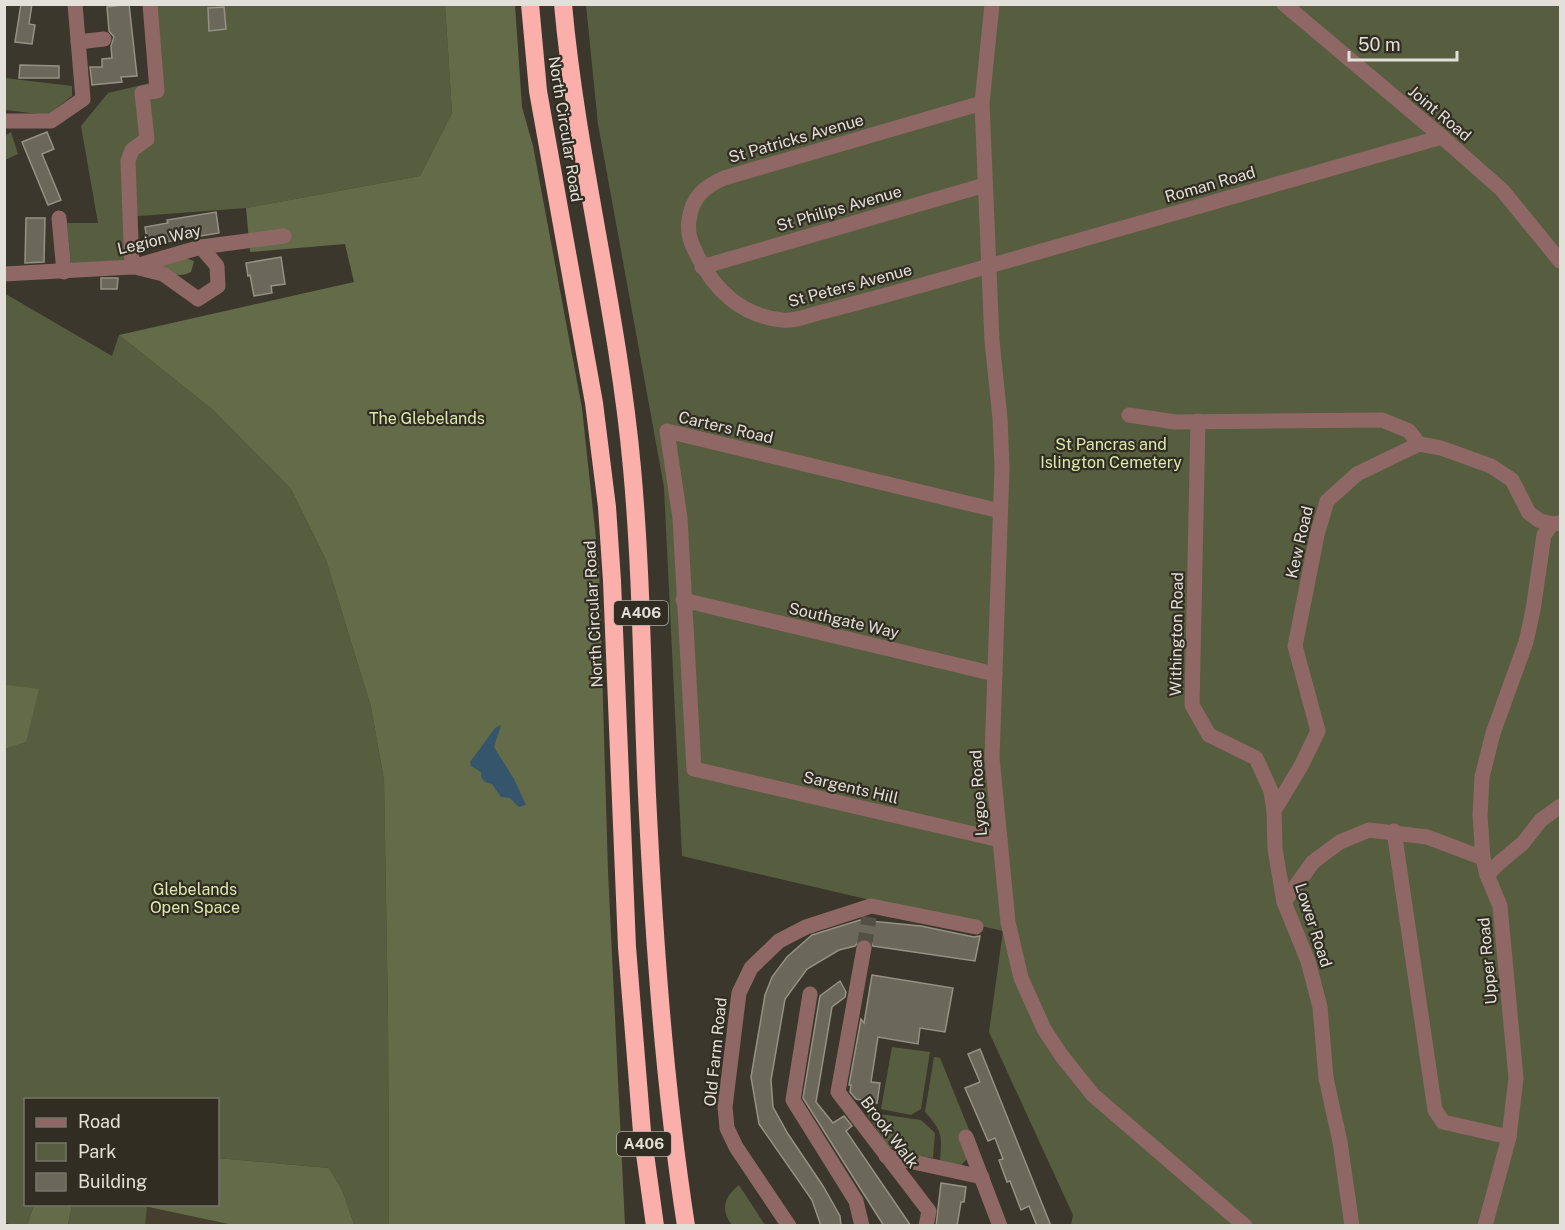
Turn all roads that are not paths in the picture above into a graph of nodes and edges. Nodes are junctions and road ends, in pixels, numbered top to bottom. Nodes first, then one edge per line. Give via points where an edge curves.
1 (75, 4) edge
2 (150, 4) edge
3 (530, 4) edge
4 (563, 4) edge
5 (992, 4) edge
6 (1284, 4) edge
7 (104, 39) dead end
8 (78, 42) junction
9 (982, 103) junction
10 (4, 121) edge
11 (1442, 137) junction
12 (985, 184) junction
13 (59, 218) dead end
14 (284, 236) dead end
15 (201, 247) junction
16 (1560, 261) edge
17 (132, 267) junction
18 (702, 267) junction
19 (988, 267) junction
20 (64, 272) junction
21 (4, 274) edge
22 (1129, 415) dead end
23 (1198, 421) junction
24 (1419, 444) junction
25 (1000, 511) junction
26 (1556, 524) edge
27 (683, 600) junction
28 (995, 674) junction
29 (694, 769) joint
30 (1559, 807) dead end
31 (1274, 811) junction
32 (1394, 831) junction
33 (1000, 840) junction
34 (1483, 858) junction
35 (1487, 875) junction
36 (1284, 902) junction
37 (976, 927) dead end
38 (864, 948) tunnel mouth
39 (810, 994) dead end
40 (966, 1137) dead end
41 (1509, 1137) junction
42 (885, 1156) junction
43 (982, 1177) junction
44 (655, 1226) edge
45 (686, 1226) edge
46 (789, 1226) edge
47 (862, 1226) edge
48 (926, 1226) edge
49 (1000, 1226) edge
50 (1245, 1226) edge
51 (1352, 1226) edge
52 (1485, 1226) edge

1 - 8 street
2 - 17 street via 157,91 142,93 147,139 132,150 128,161
3 - 44 highway, North Circular Road / A406 via 538,91 594,403 607,507 627,947 642,1132
4 - 45 highway, North Circular Road / A406 via 574,102 612,315 632,466 656,963
5 - 9 street, Lygoe Road
6 - 11 street, Joint Road
7 - 8 street
8 - 10 street via 83,99 51,121
9 - 12 street, Lygoe Road
9 - 18 street, St Patricks Avenue via 708,185 695,199 689,221 689,239
11 - 16 street, Joint Road via 1502,190
11 - 19 street, Roman Road
12 - 18 street, St Philips Avenue
12 - 19 street, Lygoe Road
13 - 20 street
14 - 15 street, Legion Way
15 - 17 street, Legion Way
15 - 17 street via 217,266 218,286 198,299 163,274
17 - 20 street, Legion Way
18 - 19 street, St Peters Avenue via 731,301 766,318 785,321
19 - 25 street, Lygoe Road via 1000,418
20 - 21 street, Legion Way
22 - 23 street
23 - 24 street via 1382,420 1409,431
23 - 31 street, Withington Road via 1192,705 1209,735 1256,758 1271,790
24 - 26 street via 1491,466 1512,480 1529,513 1540,521
24 - 31 street, Kew Road via 1357,474 1327,501 1296,646 1318,731
25 - 27 street, Carters Road via 667,431 680,518
25 - 28 street, Lygoe Road
26 - 34 street, Upper Road via 1544,535 1526,642 1493,733 1482,777
27 - 28 street, Southgate Way
27 - 29 street, Carters Road
28 - 33 street, Lygoe Road via 992,758
29 - 33 street, Sargents Hill
30 - 35 street
31 - 36 street, Lower Road via 1275,849
32 - 34 street via 1427,837
32 - 36 street via 1369,830 1340,842 1313,862
32 - 41 street via 1435,1110 1443,1122
33 - 50 street, Lygoe Road via 1012,942 1021,978 1044,1029 1093,1095
34 - 35 street, Upper Road
35 - 41 street, Upper Road via 1500,906 1516,1078
36 - 51 street, Lower Road via 1308,961 1320,1007 1326,1078
37 - 46 street, Old Farm Road via 870,911 806,927 779,941 751,968 739,993 725,1107 727,1128
38 - 42 street, Brook Walk via 838,1092
39 - 47 street via 793,1100 856,1201
40 - 43 street
41 - 52 street, Upper Road
42 - 43 street
42 - 48 street, Brook Walk via 929,1211
43 - 49 street

